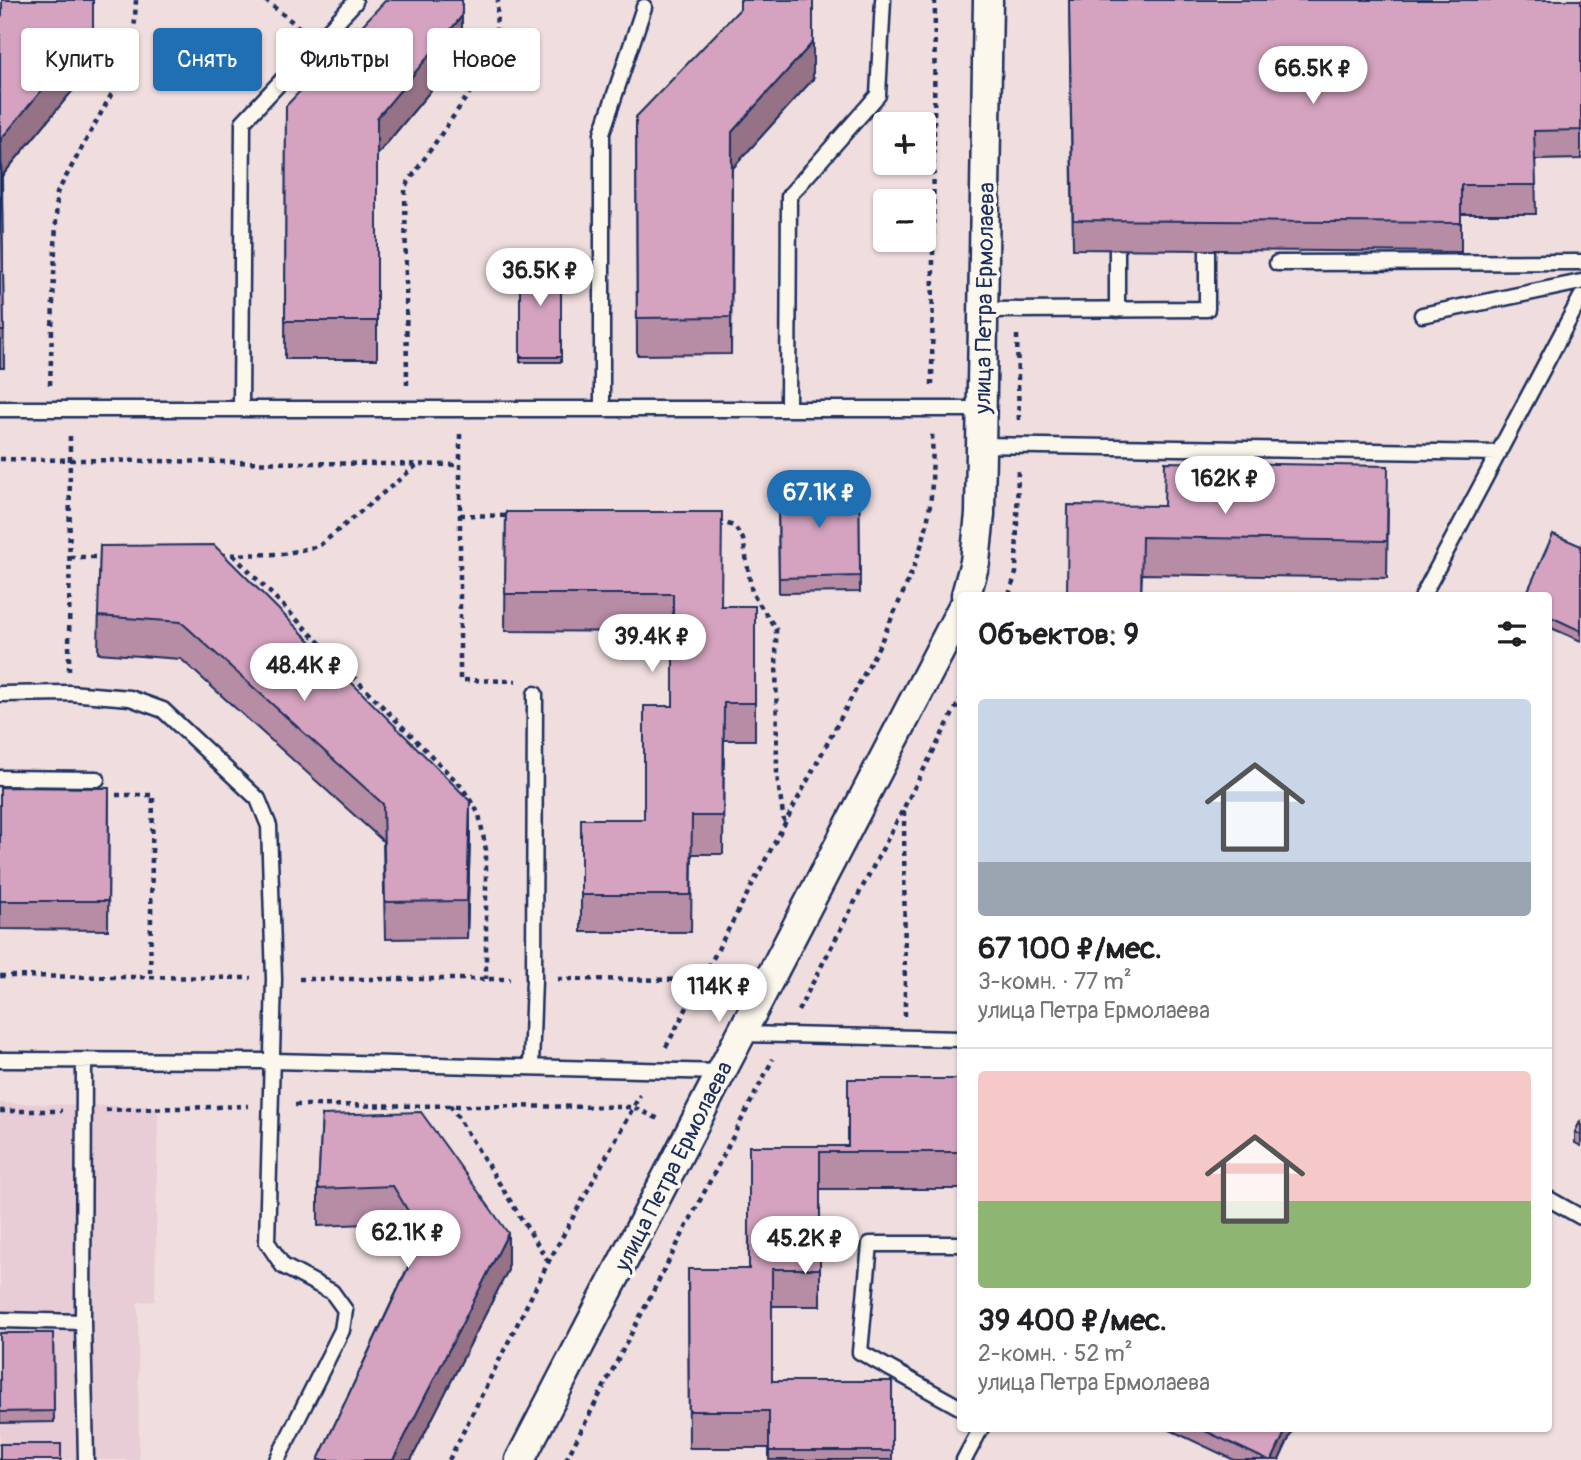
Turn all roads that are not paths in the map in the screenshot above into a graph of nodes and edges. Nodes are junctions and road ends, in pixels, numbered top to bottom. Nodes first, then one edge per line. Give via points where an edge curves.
1 (883, 0) edge
2 (988, 0) edge
3 (355, 2) edge
4 (644, 7) dead end
5 (1117, 250) edge
6 (1207, 250) edge
7 (1581, 262) edge
8 (1277, 263) edge
9 (1581, 282) edge
10 (1581, 297) edge
11 (984, 310) junction
12 (1117, 310) junction
13 (1422, 315) dead end
14 (602, 408) junction
15 (788, 408) junction
16 (0, 409) edge
17 (241, 409) junction
18 (982, 409) junction
19 (982, 445) junction
20 (1499, 453) junction
21 (966, 592) edge
22 (1425, 592) edge
23 (957, 618) edge
24 (0, 694) edge
25 (535, 694) road end
26 (0, 778) edge
27 (97, 779) road end
28 (741, 1034) junction
29 (957, 1039) edge
30 (0, 1060) edge
31 (84, 1061) junction
32 (273, 1061) junction
33 (531, 1067) junction
34 (722, 1072) junction
35 (1552, 1201) edge
36 (1581, 1217) edge
37 (957, 1244) edge
38 (0, 1320) edge
39 (83, 1322) junction
40 (957, 1406) edge
41 (979, 1432) edge
42 (86, 1460) edge
43 (277, 1460) edge
44 (520, 1460) edge
45 (964, 1460) edge

1 - 15 lane via 878,95 789,197
2 - 11 street, улица Петра Ермолаева
3 - 17 lane via 243,122
4 - 14 lane via 603,133
5 - 12 lane
6 - 12 lane via 1207,309
7 - 8 lane
9 - 13 lane
10 - 20 lane
11 - 12 lane
11 - 18 street, улица Петра Ермолаева
14 - 15 lane
14 - 17 lane
15 - 18 lane
16 - 17 lane
18 - 19 street, улица Петра Ермолаева
19 - 20 lane
19 - 21 street, улица Петра Ермолаева via 975,562
20 - 22 lane
23 - 28 street, улица Петра Ермолаева
24 - 32 lane via 130,698 163,710 258,799 269,826
25 - 33 lane
26 - 27 lane
28 - 29 lane
28 - 34 street, улица Петра Ермолаева
30 - 31 lane
31 - 32 lane
31 - 39 lane
32 - 33 lane
32 - 43 lane via 267,1242 283,1266 332,1292 345,1310 342,1330
33 - 34 lane
34 - 44 street, улица Петра Ермолаева
35 - 36 lane
37 - 40 lane via 870,1244 860,1352
38 - 39 lane
39 - 42 lane
41 - 45 lane

